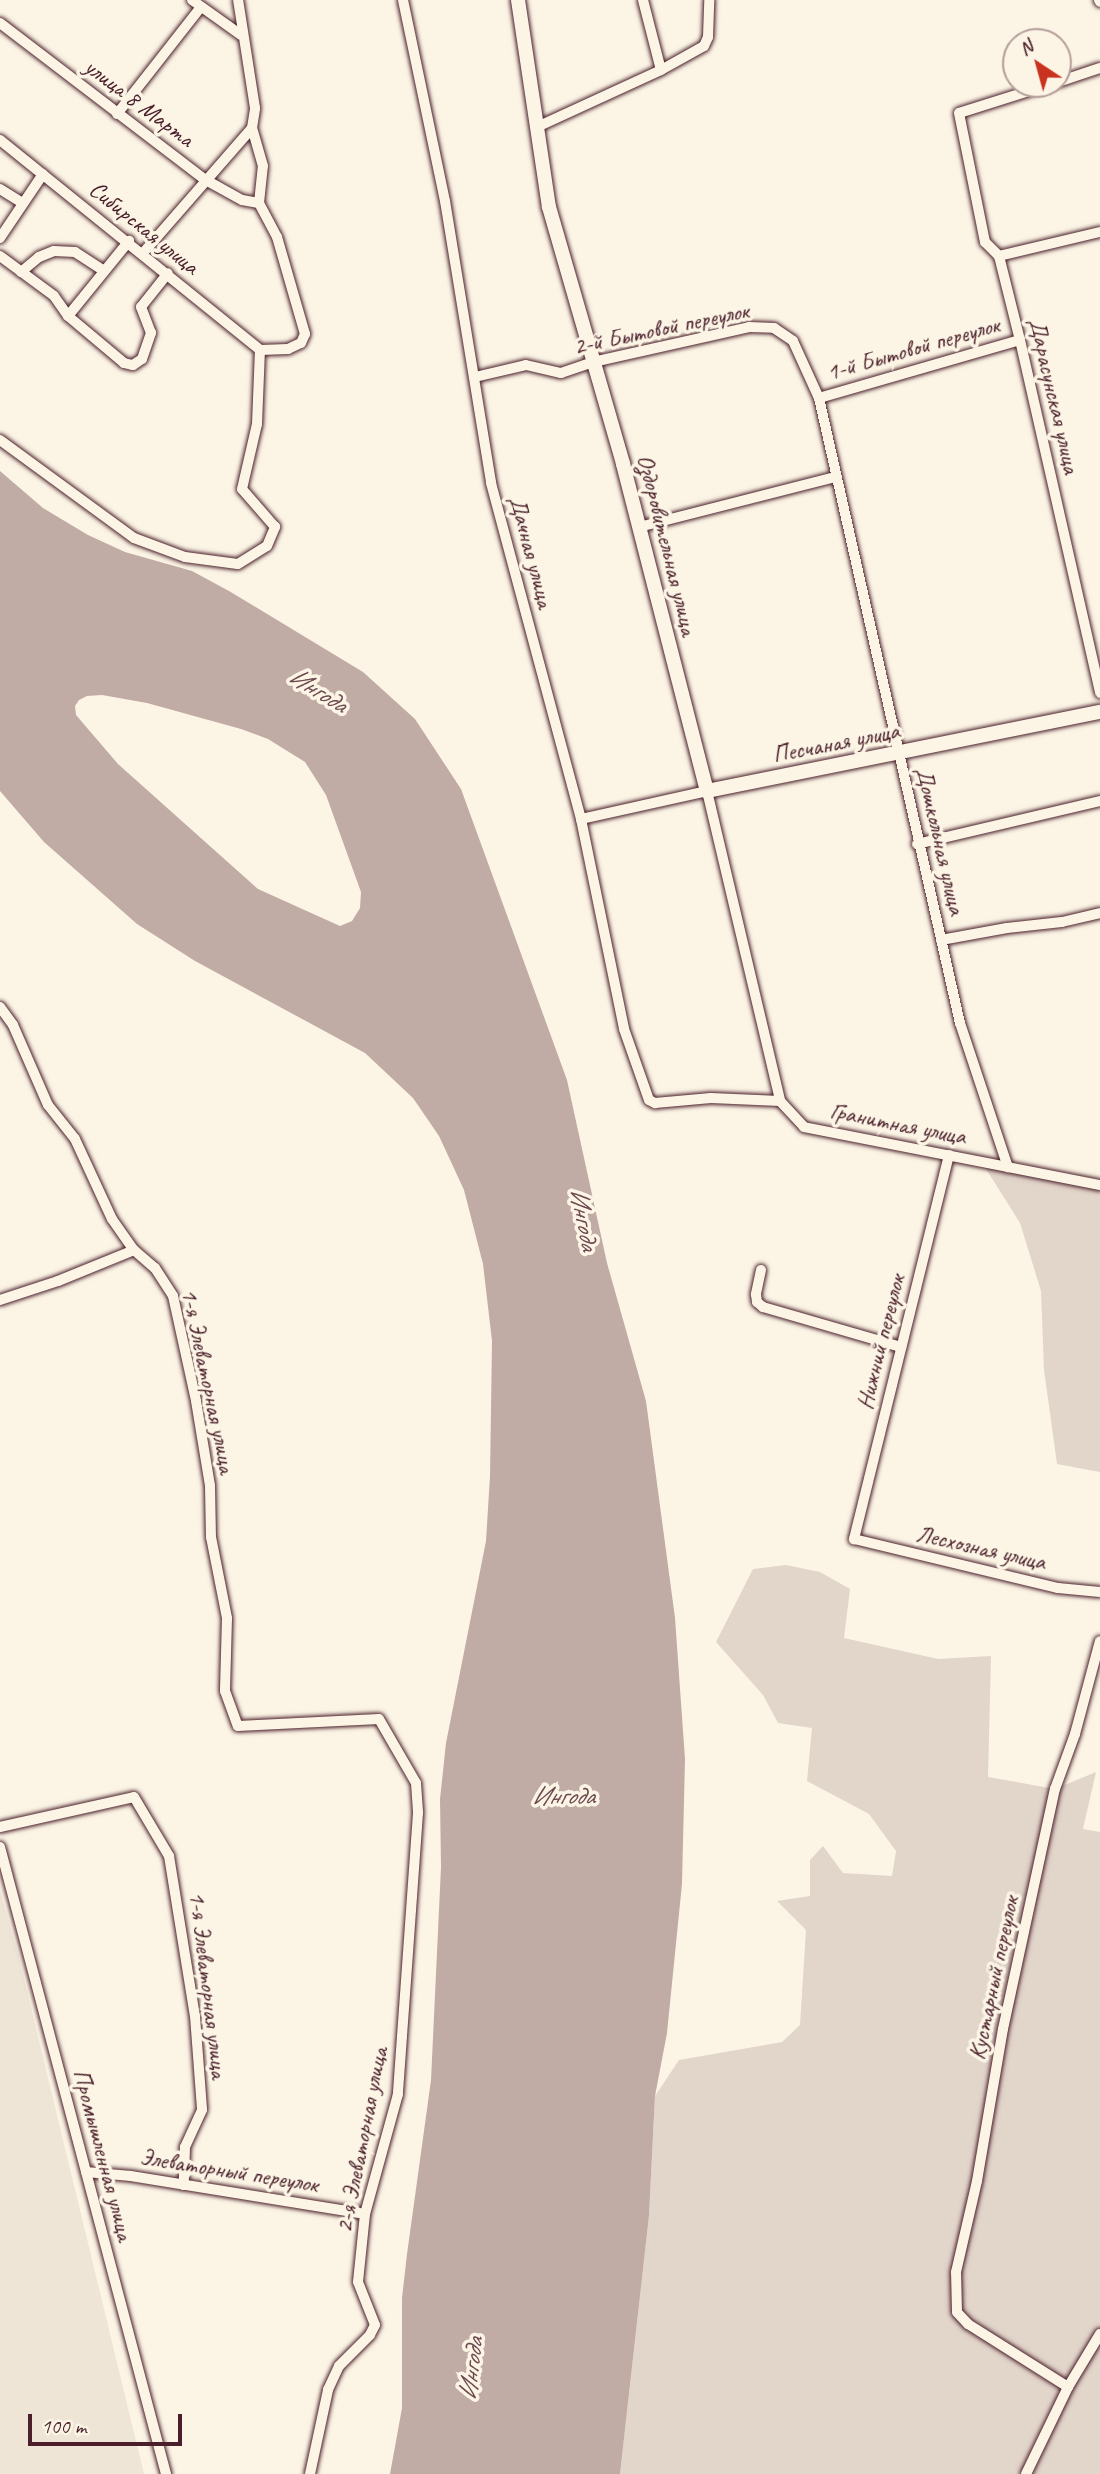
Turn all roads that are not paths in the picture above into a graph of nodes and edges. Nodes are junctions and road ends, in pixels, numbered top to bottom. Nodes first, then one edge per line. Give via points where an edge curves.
1 (192, 0) edge
2 (238, 0) edge
3 (403, 0) edge
4 (518, 0) edge
5 (643, 0) edge
6 (709, 0) edge
7 (201, 7) junction
8 (0, 23) edge
9 (241, 35) junction
10 (1100, 68) edge
11 (661, 70) junction
12 (1072, 77) edge
13 (1007, 98) edge
14 (117, 114) junction
15 (537, 127) junction
16 (252, 128) junction
17 (0, 140) edge
18 (43, 174) junction
19 (204, 179) junction
20 (0, 189) edge
21 (22, 203) junction
22 (259, 204) junction
23 (1100, 232) edge
24 (0, 238) edge
25 (129, 242) junction
26 (143, 253) junction
27 (0, 256) edge
28 (999, 256) junction
29 (103, 270) junction
30 (21, 272) junction
31 (168, 273) junction
32 (68, 316) junction
33 (1020, 340) junction
34 (260, 350) junction
35 (593, 362) junction
36 (475, 377) junction
37 (819, 398) junction
38 (0, 440) edge
39 (835, 477) junction
40 (639, 527) junction
41 (1100, 693) edge
42 (1100, 712) edge
43 (898, 754) junction
44 (707, 791) junction
45 (1100, 801) edge
46 (581, 819) junction
47 (917, 844) junction
48 (1100, 913) edge
49 (941, 940) junction
50 (0, 1007) edge
51 (780, 1101) junction
52 (949, 1155) junction
53 (1008, 1167) junction
54 (1100, 1185) edge
55 (134, 1250) junction
56 (761, 1269) dead end
57 (0, 1300) edge
58 (901, 1347) junction
59 (854, 1539) joint
60 (1100, 1592) edge
61 (1100, 1641) edge
62 (379, 1719) joint
63 (0, 1827) edge
64 (0, 1847) edge
65 (86, 2172) junction
66 (184, 2185) junction
67 (365, 2214) junction
68 (1100, 2334) edge
69 (1068, 2386) junction
70 (166, 2474) edge
71 (310, 2474) edge
72 (1026, 2474) edge

1 - 7 street
2 - 9 street
3 - 36 street, Дачная улица
4 - 15 street, Оздоровительная улица
5 - 11 street
6 - 11 street via 704,46
7 - 9 street
7 - 14 street
8 - 14 street, улица 8 Марта
9 - 16 street via 247,47 255,108
10 - 12 street
11 - 15 street
13 - 28 street, Дарасунская улица via 959,113 985,242
14 - 19 street, улица 8 Марта
15 - 35 street, Оздоровительная улица via 549,207
16 - 19 street
16 - 22 street via 263,166
17 - 18 street, Сибирская улица
18 - 21 street
18 - 25 street, Сибирская улица
19 - 22 street, улица 8 Марта via 234,197
19 - 26 street
20 - 21 street
21 - 24 street
22 - 34 street via 277,237 305,334 301,343 288,349
23 - 28 street
25 - 26 street, Сибирская улица
25 - 29 street
26 - 31 street, Сибирская улица
27 - 30 street
28 - 33 street, Дарасунская улица
29 - 30 street via 75,252 54,251
29 - 32 street
30 - 32 street via 54,296
31 - 32 street via 141,307 151,333 142,359 133,365 124,363
31 - 34 street, Сибирская улица
33 - 37 street, 1-й Бытовой переулок
33 - 41 street, Дарасунская улица
34 - 38 street via 257,424 242,489 275,527 267,546 238,564 185,557 134,538
35 - 36 street, 2-й Бытовой переулок via 561,373 526,365
35 - 37 street, 2-й Бытовой переулок via 749,327 774,328 793,341
35 - 40 street, Оздоровительная улица
36 - 46 street, Дачная улица via 491,483
37 - 39 street, Дошкольная улица
39 - 40 street
39 - 43 street, Дошкольная улица
40 - 44 street, Оздоровительная улица
42 - 43 street, Песчаная улица
43 - 44 street, Песчаная улица
43 - 47 street, Дошкольная улица
44 - 46 street, Песчаная улица
44 - 51 street, Оздоровительная улица
45 - 47 street
46 - 51 street, Дачная улица via 624,1028 649,1100
47 - 49 street, Дошкольная улица
48 - 49 street
49 - 53 street, Дошкольная улица via 960,1023
50 - 55 street, 1-я Элеваторная улица via 13,1025 48,1105 75,1139 112,1219
51 - 52 street, Гранитная улица via 804,1127
52 - 53 street, Гранитная улица
52 - 58 street, Нижний переулок
53 - 54 street, Гранитная улица
55 - 57 street
55 - 62 street, 1-я Элеваторная улица via 155,1269 173,1296 196,1401 210,1486 211,1537 227,1618 225,1691 238,1726
56 - 58 street via 756,1294 764,1307
58 - 59 street, Нижний переулок
59 - 60 street, Лесхозная улица via 1058,1588
61 - 69 street, Кустарный переулок via 1055,1789 956,2272 957,2312 968,2324
62 - 67 street, 2-я Элеваторная улица via 416,1783 418,1813 398,2094
63 - 66 street, 1-я Элеваторная улица via 134,1797 169,1856 195,2016 202,2110 185,2147
64 - 65 street, Промышленная улица
65 - 66 street, Элеваторный переулок
65 - 70 street, Промышленная улица
66 - 67 street, Элеваторный переулок
67 - 71 street, 2-я Элеваторная улица via 358,2282 375,2325 338,2366 328,2390
68 - 69 street
69 - 72 street

